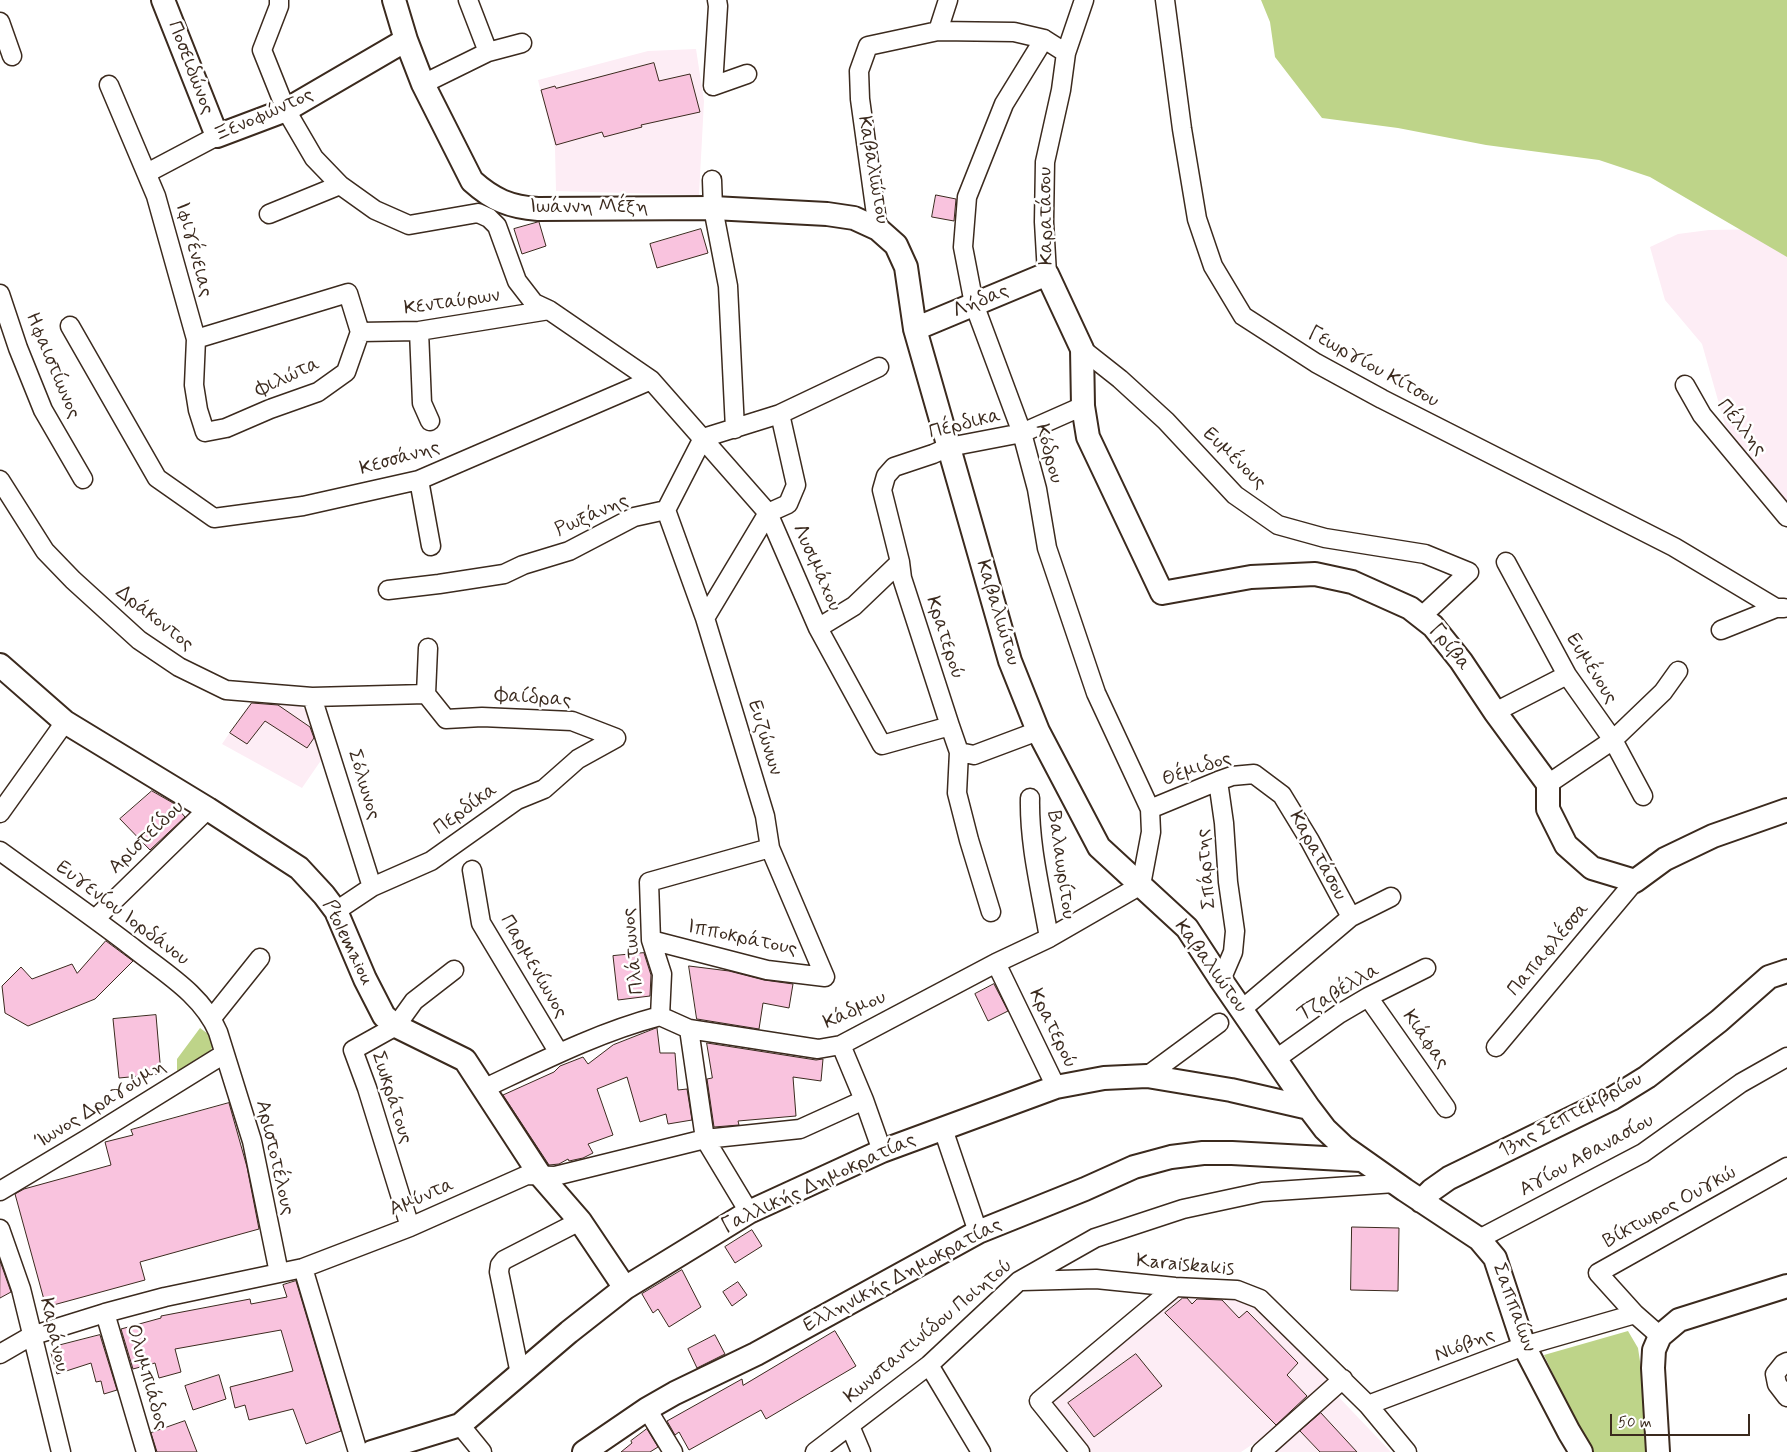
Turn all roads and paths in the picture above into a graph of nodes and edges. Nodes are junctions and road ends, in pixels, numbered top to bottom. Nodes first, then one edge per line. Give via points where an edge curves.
1 (163, 0) edge
2 (279, 0) edge
3 (394, 0) edge
4 (468, 0) edge
5 (716, 0) edge
6 (948, 0) edge
7 (1084, 0) edge
8 (1165, 0) edge
9 (0, 22) edge
10 (938, 31) junction
11 (1044, 39) junction
12 (406, 40) junction
13 (522, 43) dead end
14 (488, 52) junction
15 (1066, 52) junction
16 (12, 56) dead end
17 (747, 74) dead end
18 (423, 84) junction
19 (108, 85) dead end
20 (286, 110) junction
21 (217, 136) junction
22 (147, 173) junction
23 (712, 180) dead end
24 (340, 185) junction
25 (713, 208) junction
26 (269, 214) dead end
27 (878, 228) junction
28 (1047, 274) junction
29 (0, 294) edge
30 (974, 304) junction
31 (549, 310) junction
32 (70, 326) dead end
33 (914, 329) junction
34 (418, 331) junction
35 (360, 332) junction
36 (196, 339) junction
37 (1082, 350) junction
38 (878, 367) dead end
39 (651, 380) junction
40 (1685, 385) dead end
41 (1084, 406) junction
42 (780, 414) junction
43 (430, 421) dead end
44 (735, 429) junction
45 (205, 432) joint
46 (1022, 433) junction
47 (702, 438) junction
48 (949, 447) junction
49 (886, 476) joint
50 (83, 479) dead end
51 (0, 480) edge
52 (419, 480) junction
53 (666, 510) junction
54 (768, 513) junction
55 (1787, 517) edge
56 (431, 546) dead end
57 (900, 562) junction
58 (1506, 562) dead end
59 (388, 590) dead end
60 (1162, 593) joint
61 (1781, 608) edge
62 (1422, 616) junction
63 (705, 618) junction
64 (818, 628) junction
65 (1721, 630) dead end
66 (428, 648) dead end
67 (0, 665) edge
68 (1678, 671) dead end
69 (1567, 675) junction
70 (426, 694) junction
71 (312, 697) junction
72 (1495, 712) junction
73 (65, 722) junction
74 (950, 726) junction
75 (1038, 731) junction
76 (616, 738) joint
77 (1613, 740) junction
78 (960, 752) junction
79 (1218, 781) junction
80 (1548, 784) junction
81 (1282, 795) joint
82 (1643, 796) dead end
83 (1030, 798) dead end
84 (208, 809) junction
85 (1150, 809) junction
86 (1787, 810) edge
87 (0, 814) edge
88 (770, 848) junction
89 (0, 851) edge
90 (472, 870) dead end
91 (1634, 880) junction
92 (1141, 885) junction
93 (372, 887) junction
94 (1391, 897) dead end
95 (336, 910) junction
96 (991, 912) dead end
97 (1351, 917) junction
98 (95, 919) junction
99 (1049, 938) junction
100 (651, 940) junction
101 (260, 958) dead end
102 (996, 963) junction
103 (1426, 968) dead end
104 (454, 970) dead end
105 (1787, 971) edge
106 (825, 977) joint
107 (1221, 980) junction
108 (1368, 997) junction
109 (1241, 1010) junction
110 (660, 1016) junction
111 (212, 1018) junction
112 (1219, 1022) dead end
113 (396, 1026) junction
114 (689, 1029) junction
115 (841, 1046) junction
116 (1496, 1047) dead end
117 (559, 1053) junction
118 (224, 1054) junction
119 (1787, 1057) edge
120 (1276, 1059) junction
121 (1146, 1076) junction
122 (1056, 1087) junction
123 (484, 1088) junction
124 (864, 1100) junction
125 (1309, 1108) junction
126 (1446, 1108) dead end
127 (944, 1129) junction
128 (705, 1139) junction
129 (882, 1151) junction
130 (1361, 1160) junction
131 (1787, 1167) edge
132 (540, 1174) junction
133 (1395, 1183) junction
134 (0, 1191) edge
135 (1421, 1201) junction
136 (749, 1212) junction
137 (580, 1221) junction
138 (410, 1227) junction
139 (0, 1229) edge
140 (978, 1232) junction
141 (1479, 1238) junction
142 (303, 1268) junction
143 (279, 1273) junction
144 (1019, 1281) junction
145 (1787, 1286) edge
146 (625, 1288) junction
147 (1175, 1288) junction
148 (105, 1313) junction
149 (1635, 1314) junction
150 (31, 1336) junction
151 (1660, 1336) junction
152 (1524, 1346) junction
153 (0, 1354) edge
154 (1785, 1363) edge
155 (929, 1365) junction
156 (520, 1374) junction
157 (1343, 1379) junction
158 (1787, 1397) edge
159 (1368, 1405) junction
160 (647, 1408) junction
161 (460, 1425) junction
162 (850, 1426) junction
163 (61, 1452) edge
164 (146, 1452) edge
165 (358, 1452) edge
166 (372, 1452) edge
167 (482, 1452) edge
168 (584, 1452) edge
169 (673, 1452) edge
170 (815, 1452) edge
171 (861, 1452) edge
172 (981, 1452) edge
173 (1080, 1452) edge
174 (1261, 1452) edge
175 (1408, 1452) edge
176 (1581, 1452) edge
177 (1658, 1452) edge

1 - 21 street, Ποσειδώνος
2 - 20 street, Λυσιμάχου via 262,50
3 - 12 street, Ιωάννη Μέξη
4 - 14 street
5 - 17 street via 713,86
6 - 10 street
7 - 15 street, Καρατάσου
8 - 61 street, Γεωργίου Κίτσου via 1197,218 1214,266 1243,316 1374,394 1674,547
9 - 16 street
10 - 11 street via 1014,32
10 - 27 street, Καβαλιώτου via 868,46 859,71
11 - 15 street
11 - 30 street, Κόδρου via 1004,104 967,197 963,246
12 - 18 street, Ιωάννη Μέξη
12 - 20 street, Ξενοφώντος
13 - 14 street
14 - 18 street
15 - 28 street, Καρατάσου via 1045,162
18 - 25 street, Ιωάννη Μέξη via 472,181 499,201 538,209
19 - 22 street, Ιφιγένειας
20 - 21 street, Ξενοφώντος
20 - 24 street, Λυσιμάχου via 314,158
21 - 22 street, Ξενοφώντος
22 - 36 street, Ιφιγένειας
23 - 25 street
24 - 26 street
24 - 31 street, Λυσιμάχου via 375,210 410,225 478,213 489,218 497,226 517,281 534,303
25 - 27 street, Ιωάννη Μέξη via 827,214 854,218
25 - 44 street via 728,286
27 - 33 street, Καβαλιώτου via 896,245 906,267
28 - 30 street, Λήδας
28 - 37 street, Καρατάσου
29 - 50 street, Ηφαιστίωνος via 43,410
30 - 33 street, Λήδας
30 - 46 street, Κόδρου
31 - 34 street, Κενταύρων
31 - 39 street, Λυσιμάχου
32 - 52 street, Κεσσάνης via 157,478 214,518 303,506
33 - 48 street, Καβαλιώτου
34 - 35 street, Κενταύρων
34 - 43 street via 422,403
35 - 36 street via 348,293
35 - 45 street, Φιλώτα via 346,372 318,392 226,428
36 - 45 street, Ιφιγένειας via 194,385
37 - 41 street, Καρατάσου
37 - 62 street, Ευμένους via 1166,421 1234,495 1278,525 1325,538 1425,554 1469,572
38 - 42 street
39 - 47 street, Λυσιμάχου
39 - 52 street, Κεσσάνης
40 - 55 street, Πέλλης via 1702,415
41 - 46 street, Πέρδικα
41 - 60 street, Καρατάσου via 1088,437
42 - 44 street
42 - 54 street via 796,485 788,504
44 - 47 street
46 - 48 street, Πέρδικα
46 - 85 street, Κόδρου via 1037,489 1047,548 1096,693
47 - 53 street
47 - 54 street, Λυσιμάχου
48 - 49 street, Πέρδικα via 894,467
48 - 75 street, Καβαλιώτου via 1010,662
49 - 57 street, Κρατερού via 882,490
51 - 71 street, Δράκοντος via 45,551 139,640 179,667 226,690
52 - 56 street
53 - 59 street, Ρωξάνης via 634,518 569,551 504,574
53 - 63 street, Ευζώνων
54 - 63 street
54 - 64 street, Λυσιμάχου
57 - 64 street via 854,606
57 - 74 street, Κρατερού via 902,578
58 - 69 street, Ευμένους
60 - 62 street, Γρίβα via 1251,577 1315,574 1352,582
61 - 65 street
62 - 72 street, Γρίβα via 1434,626 1461,661
63 - 88 street, Ευζώνων via 765,816
64 - 74 street, Λυσιμάχου via 882,745
66 - 70 street
67 - 73 street, Ptolemaiou
68 - 77 street via 1663,692
69 - 72 street
69 - 77 street, Ευμένους
70 - 71 street, Δράκοντος
70 - 76 street, Φαίδρας via 446,719 482,717 572,721
71 - 93 street, Σόλωνος
72 - 80 street, Γρίβα
73 - 84 street, Ptolemaiou
73 - 87 street
74 - 78 street
75 - 78 street via 974,756
75 - 92 street, Καβαλιώτου via 1099,846
76 - 93 street, Περδίκα via 578,759 544,789 517,800 431,861
77 - 80 street
77 - 82 street, Ευμένους
78 - 96 street via 957,793
79 - 81 street, Θέμιδος via 1254,774
79 - 85 street, Θέμιδος
79 - 107 street, Σπάρτης via 1235,931 1233,952
80 - 91 street via 1548,809 1566,845 1592,868
81 - 97 street, Καρατάσου
83 - 99 street, Βαλαωρίτου via 1034,857
84 - 95 street, Ptolemaiou via 299,868
84 - 98 street, Αριστείδου
85 - 92 street, Κόδρου via 1151,832
86 - 91 street via 1714,836 1665,859
88 - 100 street, Πλάτωνος via 649,882
88 - 106 street, Ευζώνων
89 - 98 street, Ευγενίου Ιορδάνου
90 - 117 street, Παρμενίωνος via 480,923
91 - 116 street, Παπαφλέσσα
92 - 99 street, Κάδμου
92 - 107 street, Καβαλιώτου via 1187,928
93 - 95 street, Περδίκα
94 - 97 street
95 - 113 street, Ptolemaiou via 384,1016
97 - 109 street
98 - 111 street, Ευγενίου Ιορδάνου via 184,987
99 - 102 street, Κάδμου
100 - 106 street, Ιπποκράτους via 767,970
100 - 110 street, Πλάτωνος via 662,974
101 - 111 street
102 - 115 street, Κάδμου
102 - 122 street, Κρατερού
103 - 108 street, Τζαβέλλα
104 - 113 street, Σωκράτους via 414,1001
105 - 135 street, 13ης Σεπτεμβρίου via 1769,977 1647,1077 1613,1098 1449,1178
107 - 109 street, Καβαλιώτου
108 - 120 street, Τζαβέλλα
108 - 126 street, Κιάφας
109 - 120 street, Καβαλιώτου
110 - 114 street, Κάδμου
110 - 117 street
111 - 118 street, Αριστοτέλους
112 - 121 street
113 - 123 street, Ptolemaiou via 465,1060
113 - 138 street, Σωκράτους via 353,1050
114 - 115 street, Κάδμου via 818,1049
114 - 128 street
115 - 124 street
117 - 123 street
118 - 134 street, Ίωνος Δραγούμη
118 - 143 street, Αριστοτέλους via 252,1141
119 - 141 street, Αγίου Αθανασίου via 1742,1082 1643,1153
120 - 125 street, Καβαλιώτου
121 - 122 street, Γαλλικής Δημοκρατίας via 1104,1078
121 - 125 street, Γαλλικής Δημοκρατίας via 1231,1090
122 - 127 street, Γαλλικής Δημοκρατίας
123 - 132 street, Ptolemaiou
124 - 128 street, Αμύντα via 800,1129
124 - 129 street
125 - 130 street via 1338,1141
127 - 129 street, Γαλλικής Δημοκρατίας
127 - 140 street
128 - 132 street, Αμύντα via 555,1176
128 - 136 street
129 - 136 street, Γαλλικής Δημοκρατίας
130 - 133 street, Σαππαίων
130 - 140 street, Ελληνικής Δημοκρατίας via 1232,1153 1171,1157 1134,1167
131 - 149 street, Βίκτωρος Ουγκώ via 1598,1273
132 - 137 street, Ptolemaiou
132 - 138 street, Αμύντα via 526,1175
133 - 135 street, Σαππαίων
133 - 144 street, Κωνσταντινίδου Ποιητού via 1262,1192 1183,1209 1095,1238
135 - 141 street, Σαππαίων
136 - 146 street, Γαλλικής Δημοκρατίας
137 - 146 street, Ptolemaiou
137 - 156 street via 500,1265 498,1272
138 - 142 street, Αμύντα
139 - 150 street, Καράνου via 21,1289
140 - 160 street, Ελληνικής Δημοκρατίας via 756,1354
141 - 152 street, Σαππαίων via 1495,1258
142 - 143 street, Αμύντα
142 - 165 street
143 - 148 street, Αμύντα
144 - 147 street, Karaiskakis via 1096,1279
144 - 155 street, Κωνσταντινίδου Ποιητού
145 - 151 street via 1679,1320
146 - 156 street, Γαλλικής Δημοκρατίας
147 - 157 street, Karaiskakis via 1237,1290 1260,1299
147 - 173 street via 1039,1401
148 - 150 street, Αμύντα
148 - 164 street, Ολυμπιάδος
149 - 151 street, Βίκτωρος Ουγκώ
149 - 152 street, Νιόβης
150 - 153 street, Αμύντα
150 - 163 street, Καράνου
151 - 177 street via 1654,1350 1653,1368
152 - 159 street, Νιόβης
152 - 176 street, Σαππαίων
154 - 158 street via 1775,1374 1777,1384
155 - 162 street, Κωνσταντινίδου Ποιητού
155 - 172 street
156 - 161 street, Γαλλικής Δημοκρατίας
157 - 159 street, Karaiskakis
157 - 174 street
159 - 175 street, Karaiskakis
160 - 168 street, Ελληνικής Δημοκρατίας
160 - 169 street
161 - 166 street, Γαλλικής Δημοκρατίας
161 - 167 street
162 - 170 street, Κωνσταντινίδου Ποιητού
162 - 171 street

